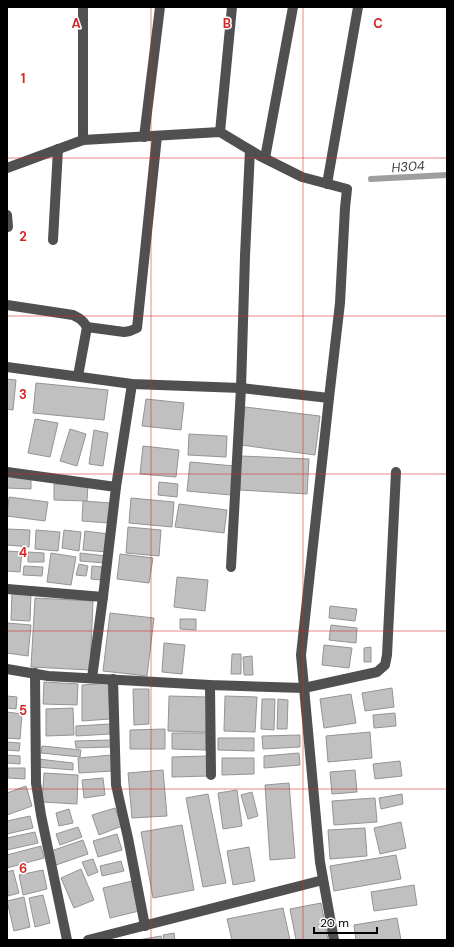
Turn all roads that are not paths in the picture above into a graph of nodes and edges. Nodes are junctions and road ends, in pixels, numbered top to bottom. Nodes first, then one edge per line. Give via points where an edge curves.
1 (84, 7) edge
2 (160, 7) edge
3 (232, 7) edge
4 (294, 7) edge
5 (358, 7) edge
6 (220, 132) junction
7 (157, 136) junction
8 (144, 137) junction
9 (83, 140) junction
10 (58, 150) junction
11 (250, 150) junction
12 (266, 158) junction
13 (7, 168) edge
14 (327, 184) junction
15 (7, 215) edge
16 (8, 227) dead end
17 (53, 240) dead end
18 (7, 305) edge
19 (87, 327) junction
20 (7, 367) edge
21 (78, 376) junction
22 (132, 384) junction
23 (241, 388) junction
24 (330, 398) junction
25 (7, 472) edge
26 (396, 472) dead end
27 (116, 487) junction
28 (231, 567) dead end
29 (7, 589) edge
30 (103, 597) junction
31 (7, 670) edge
32 (35, 674) junction
33 (92, 678) junction
34 (113, 679) junction
35 (210, 685) junction
36 (304, 688) junction
37 (211, 775) dead end
38 (323, 880) junction
39 (144, 926) junction
40 (113, 937) edge
41 (67, 940) edge
42 (88, 940) edge
43 (334, 940) edge

1 - 9 street
2 - 8 street
3 - 6 street
4 - 12 street
5 - 14 street
6 - 7 street
6 - 11 street
7 - 8 street
7 - 19 street via 137,328 124,332
8 - 9 street
9 - 10 street
10 - 13 street
10 - 17 street
11 - 12 street
11 - 23 street
12 - 14 street via 302,177
14 - 24 street via 347,189 340,303
15 - 16 street
18 - 19 street via 73,315 80,318
19 - 21 street
20 - 21 street
21 - 22 street
22 - 23 street
22 - 27 street
23 - 24 street
23 - 28 street
24 - 36 street via 301,655
25 - 27 street
26 - 36 street via 388,654 385,665 377,672
27 - 30 street
29 - 30 street
30 - 33 street
31 - 32 street
32 - 33 street
32 - 41 street via 36,783
33 - 34 street
34 - 35 street
34 - 39 street via 116,785
35 - 36 street
35 - 37 street
36 - 38 street
38 - 39 street
38 - 43 street
39 - 40 street
40 - 42 street

